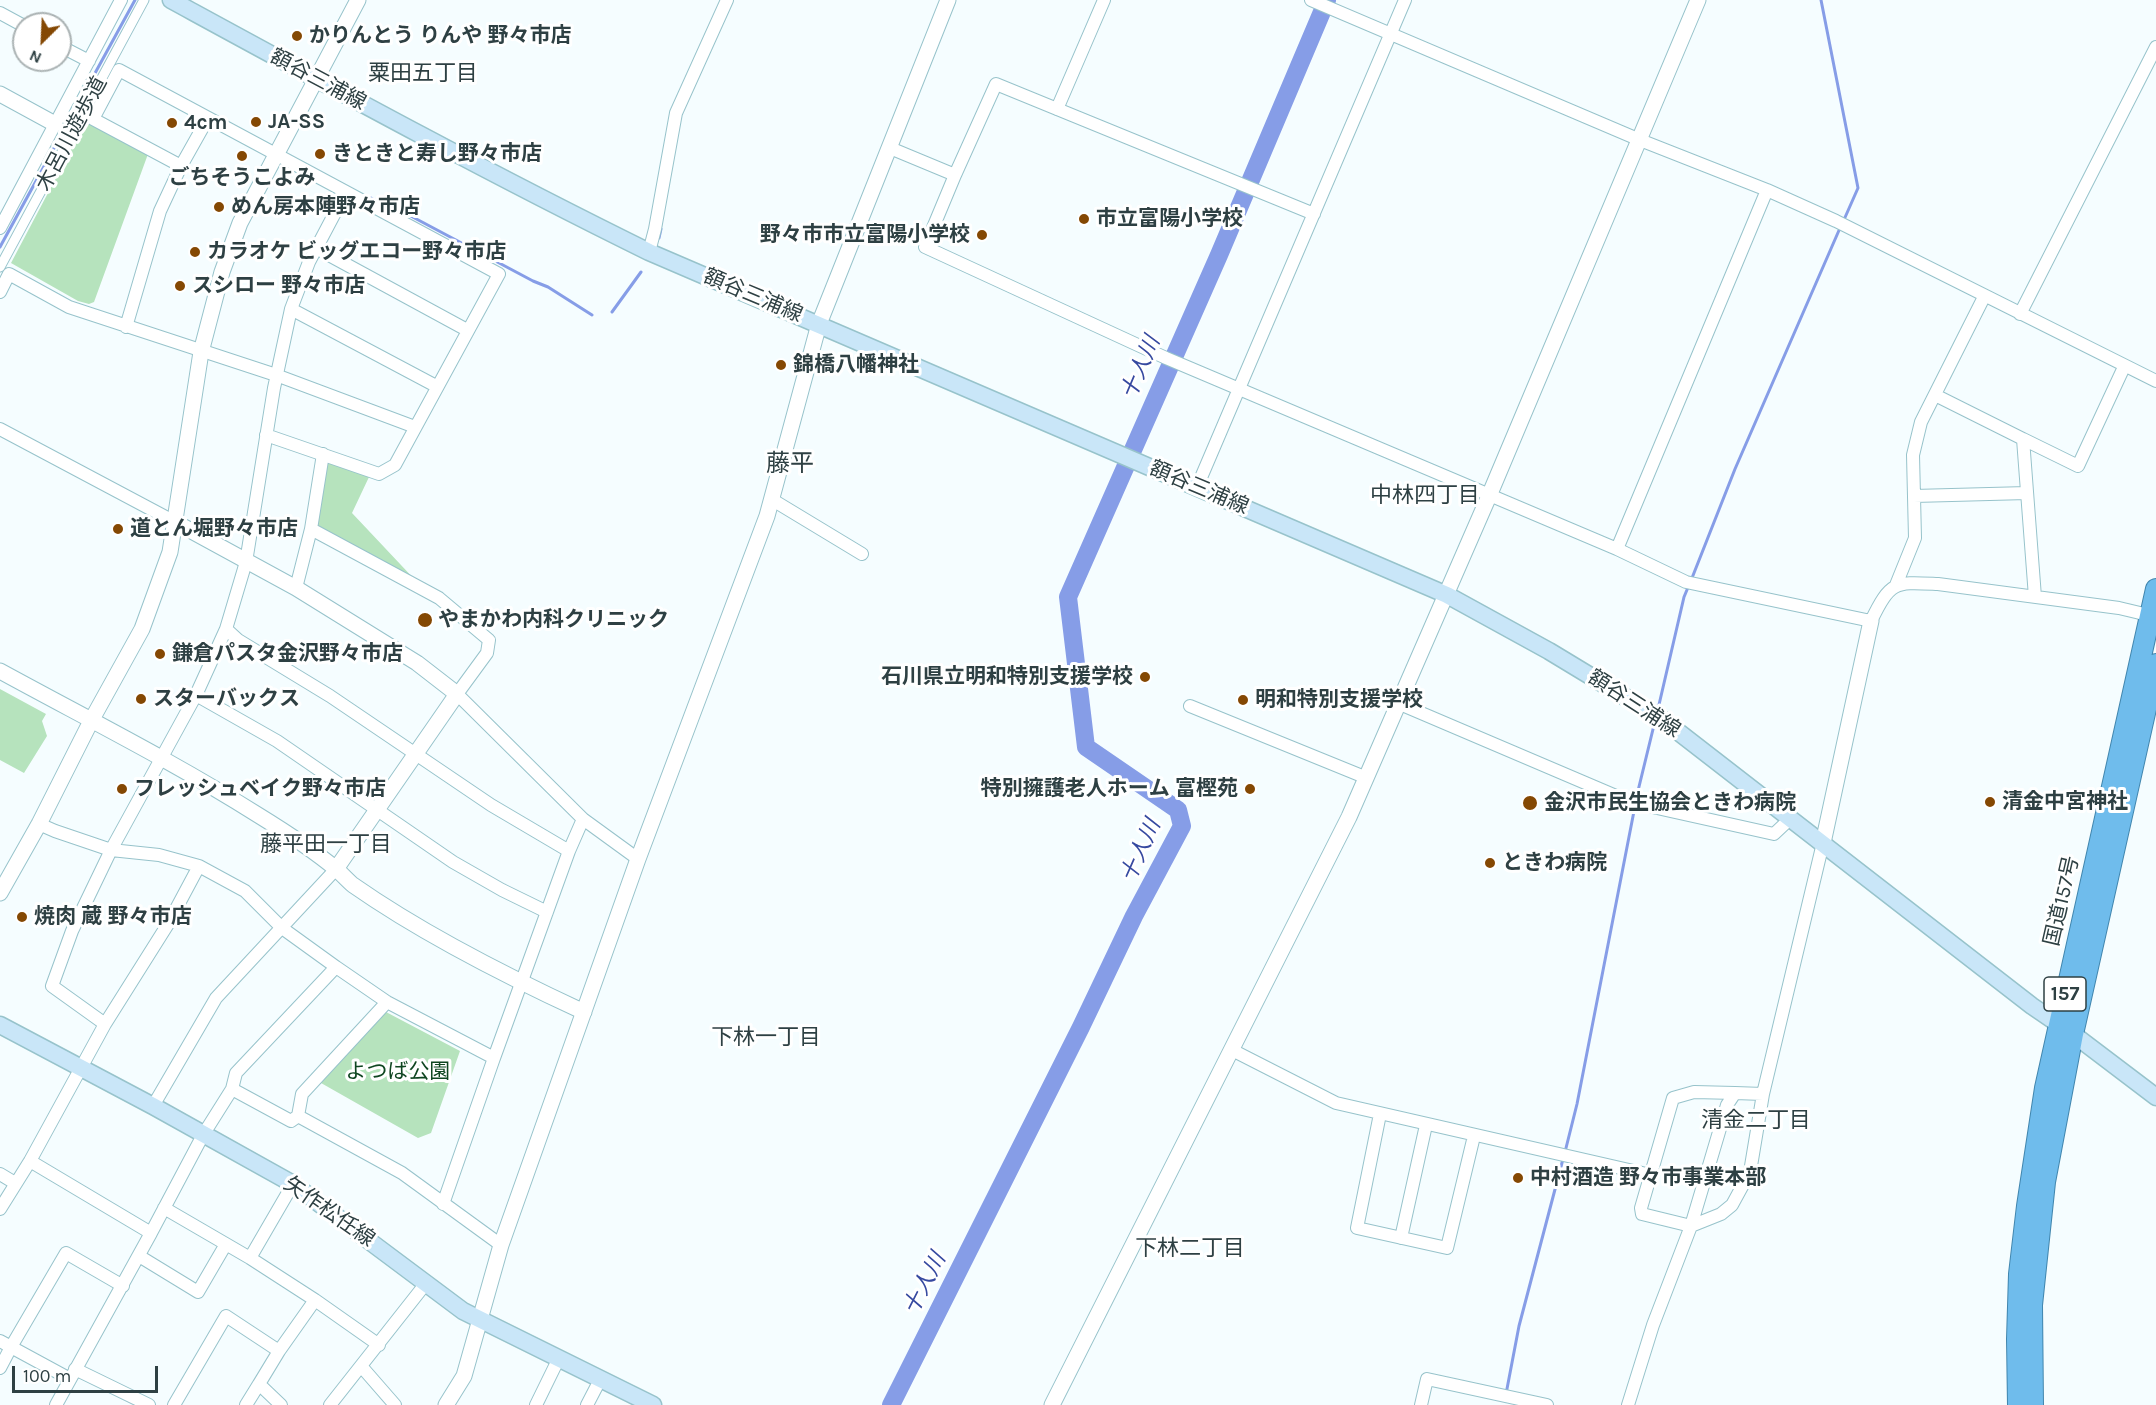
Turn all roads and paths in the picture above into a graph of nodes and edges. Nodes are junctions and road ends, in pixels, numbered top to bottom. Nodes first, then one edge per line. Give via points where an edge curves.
1 (121, 0) edge
2 (144, 0) edge
3 (171, 0) edge
4 (358, 0) edge
5 (727, 0) edge
6 (948, 0) edge
7 (1104, 0) edge
8 (1405, 0) edge
9 (1698, 0) edge
10 (1320, 4) edge
11 (1391, 33) junction
12 (2156, 47) edge
13 (72, 52) edge
14 (89, 61) junction
15 (315, 79) junction
16 (0, 94) edge
17 (1057, 109) junction
18 (208, 118) junction
19 (55, 124) junction
20 (1640, 140) junction
21 (890, 148) junction
22 (277, 154) junction
23 (181, 166) junction
24 (955, 175) junction
25 (1767, 190) junction
26 (346, 192) junction
27 (1314, 214) junction
28 (0, 228) edge
29 (316, 248) junction
30 (649, 252) junction
31 (1, 265) edge
32 (0, 292) edge
33 (1984, 297) junction
34 (291, 309) junction
35 (2020, 314) junction
36 (819, 324) junction
37 (126, 327) junction
38 (467, 330) junction
39 (201, 352) junction
40 (2124, 367) junction
41 (276, 375) junction
42 (2156, 381) edge
43 (436, 386) junction
44 (1240, 390) junction
45 (1935, 394) junction
46 (414, 427) junction
47 (0, 429) edge
48 (266, 435) junction
49 (2023, 439) junction
50 (323, 454) junction
51 (1197, 487) junction
52 (2027, 493) junction
53 (1489, 496) junction
54 (1914, 496) junction
55 (771, 499) junction
56 (175, 522) junction
57 (311, 529) junction
58 (1617, 549) junction
59 (862, 554) dead end
60 (246, 562) junction
61 (1896, 585) junction
62 (296, 588) junction
63 (2156, 589) edge
64 (1447, 595) junction
65 (2036, 597) junction
66 (2153, 619) edge
67 (1871, 621) junction
68 (226, 629) junction
69 (2156, 664) edge
70 (0, 671) edge
71 (457, 694) junction
72 (196, 695) junction
73 (1400, 704) junction
74 (1190, 706) dead end
75 (91, 721) junction
76 (416, 754) junction
77 (163, 757) junction
78 (1367, 778) junction
79 (378, 809) junction
80 (1791, 818) junction
81 (583, 819) junction
82 (39, 824) junction
83 (1823, 843) junction
84 (111, 850) junction
85 (569, 851) junction
86 (638, 859) junction
87 (199, 866) junction
88 (336, 869) junction
89 (0, 893) edge
90 (547, 912) junction
91 (282, 928) junction
92 (336, 967) junction
93 (521, 983) junction
94 (387, 1002) junction
95 (584, 1012) junction
96 (105, 1024) junction
97 (0, 1026) edge
98 (2066, 1028) junction
99 (1232, 1050) junction
100 (494, 1058) junction
101 (80, 1068) junction
102 (232, 1089) junction
103 (1735, 1093) junction
104 (1763, 1094) junction
105 (2156, 1097) edge
106 (153, 1106) junction
107 (1380, 1114) junction
108 (298, 1116) junction
109 (1426, 1125) junction
110 (203, 1135) junction
111 (1474, 1136) junction
112 (30, 1161) junction
113 (0, 1174) edge
114 (1652, 1175) junction
115 (15, 1183) junction
116 (293, 1184) junction
117 (443, 1204) junction
118 (164, 1208) junction
119 (0, 1209) edge
120 (1690, 1226) junction
121 (151, 1233) junction
122 (1401, 1238) junction
123 (226, 1244) junction
124 (501, 1245) junction
125 (139, 1256) junction
126 (250, 1258) junction
127 (427, 1282) junction
128 (123, 1286) junction
129 (315, 1300) junction
130 (479, 1318) junction
131 (6, 1344) edge
132 (379, 1345) junction
133 (279, 1351) junction
134 (559, 1358) junction
135 (361, 1366) junction
136 (0, 1368) edge
137 (73, 1374) junction
138 (601, 1378) junction
139 (259, 1384) junction
140 (141, 1403) edge
141 (56, 1405) edge
142 (174, 1405) edge
143 (246, 1405) edge
144 (281, 1405) edge
145 (330, 1405) edge
146 (394, 1405) edge
147 (446, 1405) edge
148 (536, 1405) edge
149 (587, 1405) edge
150 (653, 1405) edge
151 (1052, 1405) edge
152 (1421, 1405) edge
153 (1547, 1405) edge
154 (1628, 1405) edge
155 (2018, 1405) edge
156 (2033, 1405) edge

1 - 14 street
2 - 31 street, 木呂川遊歩道
3 - 15 main road, 額谷三浦線
4 - 15 street
5 - 30 street via 676,113
6 - 21 street
7 - 17 street
8 - 11 street
9 - 20 street
10 - 11 street
11 - 20 street
11 - 27 street
12 - 35 street
13 - 14 street
14 - 19 street
15 - 22 street
15 - 30 main road, 額谷三浦線
16 - 19 street
17 - 24 street via 996,84
17 - 27 street
18 - 22 street
18 - 23 street
18 - 23 street via 119,70 93,119
19 - 28 street
20 - 25 street
20 - 53 street
21 - 24 street
21 - 36 street
22 - 26 street
22 - 39 street via 240,223 222,272
23 - 37 street via 160,211
24 - 44 street via 925,247
25 - 33 street via 1849,227
25 - 58 street
26 - 29 street
26 - 38 street via 499,274
27 - 44 street
29 - 34 street
29 - 38 street
30 - 36 main road, 額谷三浦線
32 - 37 street via 9,274 69,308
33 - 35 street
33 - 45 street
34 - 41 street
34 - 43 street
35 - 40 street
36 - 51 main road, 額谷三浦線
36 - 55 street
37 - 39 street
38 - 43 street
39 - 41 street
39 - 56 street
40 - 42 street
40 - 49 street via 2078,466
41 - 46 street
41 - 48 street
43 - 46 street
44 - 51 street
44 - 53 street
45 - 49 street
45 - 54 street via 1921,422 1913,455
46 - 50 street via 395,465 379,474
47 - 56 street
48 - 50 street
48 - 60 street
49 - 52 street
50 - 57 street
51 - 64 main road, 額谷三浦線
52 - 54 street
52 - 65 street
53 - 58 street
53 - 64 street
54 - 61 street via 1915,538
55 - 59 street
55 - 86 street
56 - 60 street
56 - 75 street via 170,552 142,629
57 - 62 street
57 - 71 street via 439,598 489,640 487,653
58 - 67 street via 1691,583
60 - 62 street
60 - 68 street
61 - 65 street via 1938,584
61 - 67 street via 1882,599
62 - 71 street via 417,663
63 - 66 highway, 国道157号 / 157
64 - 73 street
64 - 80 main road, 額谷三浦線 via 1648,710
65 - 66 street via 2119,608
66 - 98 highway, 国道157号 / 157
67 - 83 street
68 - 72 street
68 - 76 street
69 - 98 highway, 国道157号 / 157
70 - 75 street
71 - 76 street
71 - 81 street
72 - 77 street
72 - 79 street via 277,741
73 - 78 street
73 - 80 street via 1636,803 1774,834
74 - 78 street
75 - 77 street
75 - 82 street
76 - 79 street
76 - 85 street
77 - 84 street
77 - 88 street via 260,816
78 - 99 street
79 - 88 street
79 - 90 street via 453,862
80 - 83 main road, 額谷三浦線
81 - 85 street
81 - 86 street
82 - 84 street
82 - 89 street
83 - 98 main road, 額谷三浦線 via 2032,1006
83 - 104 street
84 - 87 street via 159,855
84 - 96 street via 72,931 52,986
85 - 90 street
86 - 95 street
87 - 91 street via 245,891
87 - 96 street via 168,924
88 - 91 street
88 - 93 street via 351,883 416,924
90 - 93 street
91 - 92 street
91 - 106 street via 216,998
92 - 94 street
92 - 102 street via 236,1073
93 - 95 street
93 - 100 street
94 - 100 street
94 - 108 street via 302,1094
95 - 124 street
96 - 101 street
97 - 101 main road, 矢作松任線
98 - 105 main road, 額谷三浦線
98 - 155 highway, 国道157号 / 157 via 2045,1088 2027,1206 2019,1274
98 - 156 highway, 国道157号 / 157 via 2044,1182 2032,1305
99 - 107 street via 1336,1103
99 - 151 street
100 - 117 street
101 - 106 main road, 矢作松任線
101 - 112 street
102 - 108 street via 291,1121
102 - 110 street
103 - 104 street
103 - 114 street via 1694,1092 1673,1098
103 - 120 street via 1727,1105
104 - 120 street via 1750,1172 1741,1189 1721,1214
106 - 110 main road, 矢作松任線
107 - 109 street
107 - 122 street via 1357,1228
108 - 117 street via 402,1173
109 - 111 street
109 - 122 street
110 - 116 main road, 矢作松任線
110 - 118 street
111 - 114 street
111 - 122 street via 1446,1248
112 - 115 street
112 - 121 street
113 - 115 street
114 - 120 street via 1642,1215
115 - 119 street
116 - 126 street
116 - 127 main road, 矢作松任線
117 - 124 street
118 - 121 street
118 - 123 street
120 - 154 street
121 - 125 street
123 - 125 street via 198,1292
123 - 126 street
124 - 130 street
125 - 128 street
126 - 129 street
127 - 130 main road, 矢作松任線 via 463,1311
127 - 132 street
128 - 131 street via 66,1253
128 - 137 street
129 - 132 street
129 - 133 street
130 - 134 main road, 矢作松任線
130 - 147 street via 464,1376
131 - 136 street
131 - 137 street
132 - 135 street
133 - 139 street
133 - 142 street via 226,1316
134 - 138 main road, 矢作松任線
134 - 148 street
135 - 145 street
135 - 146 street
137 - 140 street
137 - 141 street
138 - 149 street
138 - 150 main road, 矢作松任線
139 - 143 street
139 - 144 street
152 - 153 street via 1427,1379

